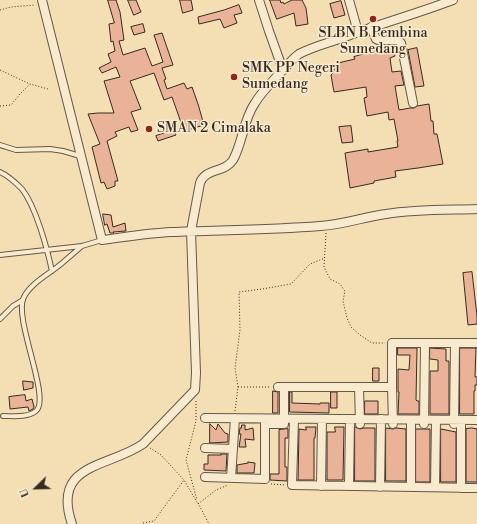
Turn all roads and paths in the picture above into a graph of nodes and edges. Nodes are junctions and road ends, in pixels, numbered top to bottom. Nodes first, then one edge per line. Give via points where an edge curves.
1 (259, 0) edge
2 (349, 0) edge
3 (453, 0) edge
4 (43, 2) edge
5 (0, 10) edge
6 (371, 27) junction
7 (358, 32) junction
8 (0, 70) edge
9 (283, 70) junction
10 (30, 84) junction
11 (48, 89) dead end
12 (413, 103) dead end
13 (0, 106) edge
14 (0, 145) edge
15 (80, 156) junction
16 (0, 172) edge
17 (477, 209) edge
18 (327, 226) junction
19 (191, 232) junction
20 (102, 240) junction
21 (82, 246) junction
22 (47, 250) junction
23 (0, 255) edge
24 (325, 258) junction
25 (52, 271) junction
26 (23, 300) junction
27 (0, 319) edge
28 (392, 343) junction
29 (425, 343) junction
30 (455, 343) junction
31 (477, 344) edge
32 (238, 387) junction
33 (281, 387) junction
34 (359, 387) junction
35 (392, 387) junction
36 (195, 390) junction
37 (3, 416) dead end
38 (205, 418) dead end
39 (234, 418) junction
40 (477, 420) edge
41 (265, 421) junction
42 (282, 422) junction
43 (294, 422) junction
44 (322, 422) junction
45 (350, 422) junction
46 (360, 422) junction
47 (381, 422) junction
48 (393, 422) junction
49 (411, 422) junction
50 (424, 422) junction
51 (436, 422) junction
52 (457, 423) junction
53 (477, 425) edge
54 (143, 444) junction
55 (205, 448) dead end
56 (233, 449) junction
57 (205, 478) dead end
58 (184, 480) junction
59 (232, 480) junction
60 (266, 484) dead end
61 (292, 485) junction
62 (321, 486) junction
63 (349, 486) junction
64 (380, 487) junction
65 (411, 487) junction
66 (435, 488) junction
67 (461, 488) junction
68 (477, 488) edge
69 (198, 504) junction
70 (72, 524) edge
71 (143, 524) edge
72 (209, 524) edge

1 - 9 street
2 - 7 street
3 - 6 street
4 - 5 path
4 - 15 street
6 - 7 street
6 - 12 street via 376,39 398,40 401,43
7 - 9 street via 307,50 289,62
8 - 10 path
9 - 19 street via 254,103 233,160 223,168 205,174 201,179
10 - 11 path
10 - 13 path via 11,105
14 - 15 lane via 16,150 50,149
15 - 20 street
16 - 22 lane via 21,189 30,203
17 - 18 street via 396,212
18 - 19 street
18 - 24 path
19 - 20 street
19 - 36 street
20 - 21 lane
21 - 22 lane
21 - 25 lane
22 - 23 lane
22 - 25 lane
24 - 28 path via 324,267 330,279 340,284 345,291 343,301 351,328 372,343
24 - 32 path via 310,264 290,284 240,292 240,330 235,368
25 - 26 lane via 28,291
26 - 27 lane
26 - 37 lane via 22,314 40,401 37,411 32,414
28 - 29 street
28 - 35 street
29 - 30 street
29 - 50 street
30 - 31 street
30 - 52 street
32 - 33 path
32 - 39 path
33 - 34 street
33 - 42 street
34 - 35 street
34 - 46 street
35 - 48 street
36 - 54 street
36 - 69 path via 196,421 186,460
38 - 39 street
39 - 41 street
39 - 56 street
40 - 52 street
41 - 42 street
41 - 59 street via 265,479
42 - 43 street
43 - 44 street
43 - 61 street
44 - 45 street
44 - 62 street
45 - 46 street
45 - 63 street
46 - 47 street
47 - 48 street
47 - 64 street
48 - 49 street
49 - 50 street
49 - 65 street
50 - 51 street
51 - 52 street
51 - 66 street
52 - 53 street
52 - 67 street
54 - 58 path via 161,455
54 - 70 street via 91,467 76,478 67,501
55 - 56 street
56 - 59 street
57 - 59 street
58 - 69 path
58 - 71 path via 154,521
59 - 69 path
60 - 61 path
61 - 62 street
62 - 63 street
63 - 64 street
64 - 65 street
65 - 66 street
66 - 67 street
67 - 68 street
69 - 72 path

